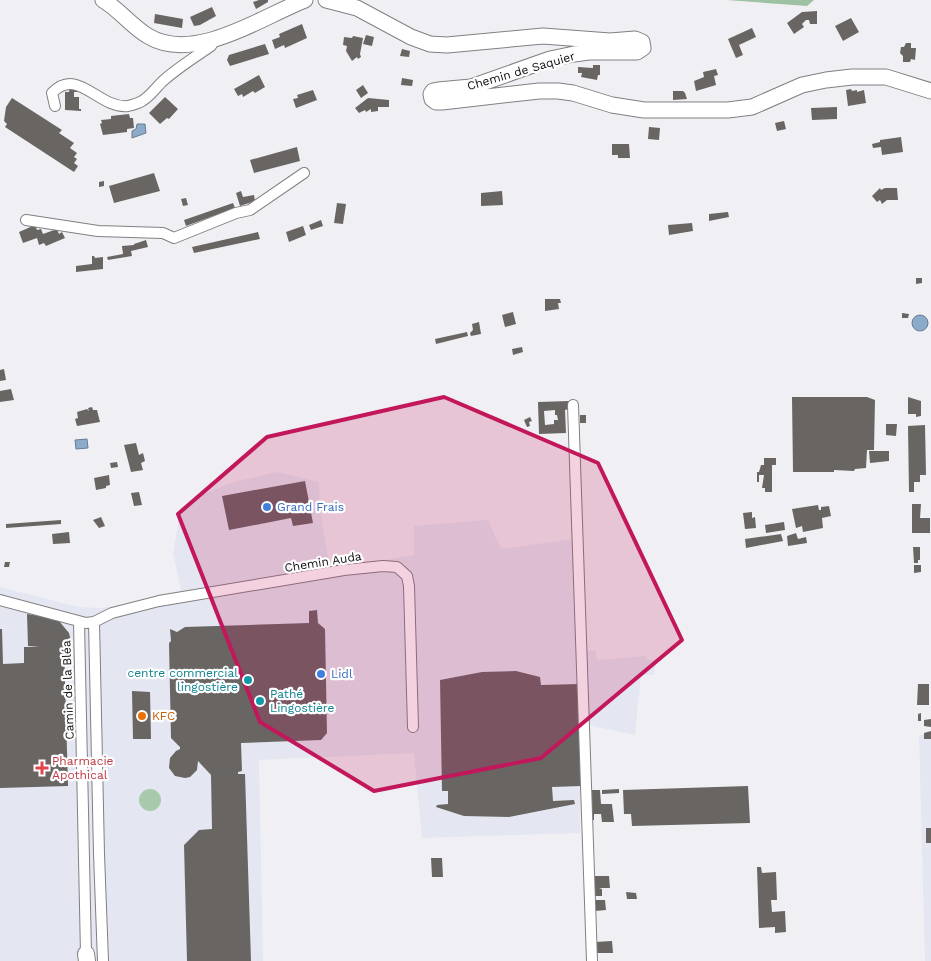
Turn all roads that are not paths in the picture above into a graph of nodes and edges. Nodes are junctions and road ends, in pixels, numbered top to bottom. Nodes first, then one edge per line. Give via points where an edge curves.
1 (103, 0) edge
2 (326, 0) edge
3 (300, 1) edge
4 (214, 40) junction
5 (931, 91) edge
6 (55, 106) dead end
7 (304, 173) dead end
8 (26, 220) dead end
9 (574, 405) dead end
10 (0, 600) edge
11 (78, 622) junction
12 (94, 622) junction
13 (413, 727) dead end
14 (87, 957) edge
15 (103, 961) edge
16 (592, 961) edge

1 - 4 street via 116,7 146,36 158,41 184,46
2 - 5 street, Chemin de Saquier via 357,8 410,37 430,44 552,36 610,41 636,39 643,44 637,52 588,52 561,56 471,86 438,90 431,94 436,102 539,90 573,93 612,105 644,110 728,110 752,107 802,85 868,76 893,79
3 - 4 street
4 - 6 street via 211,46 165,79 143,101 127,106 105,102 82,86 73,84 58,87 52,93
7 - 8 street via 250,210 174,238 163,234 98,232
9 - 16 street
10 - 11 street
11 - 12 street
11 - 14 street, Camin de la Bléa
12 - 13 street, Chemin Auda via 112,613 159,601 344,570 397,567 407,576 409,586
12 - 15 street

